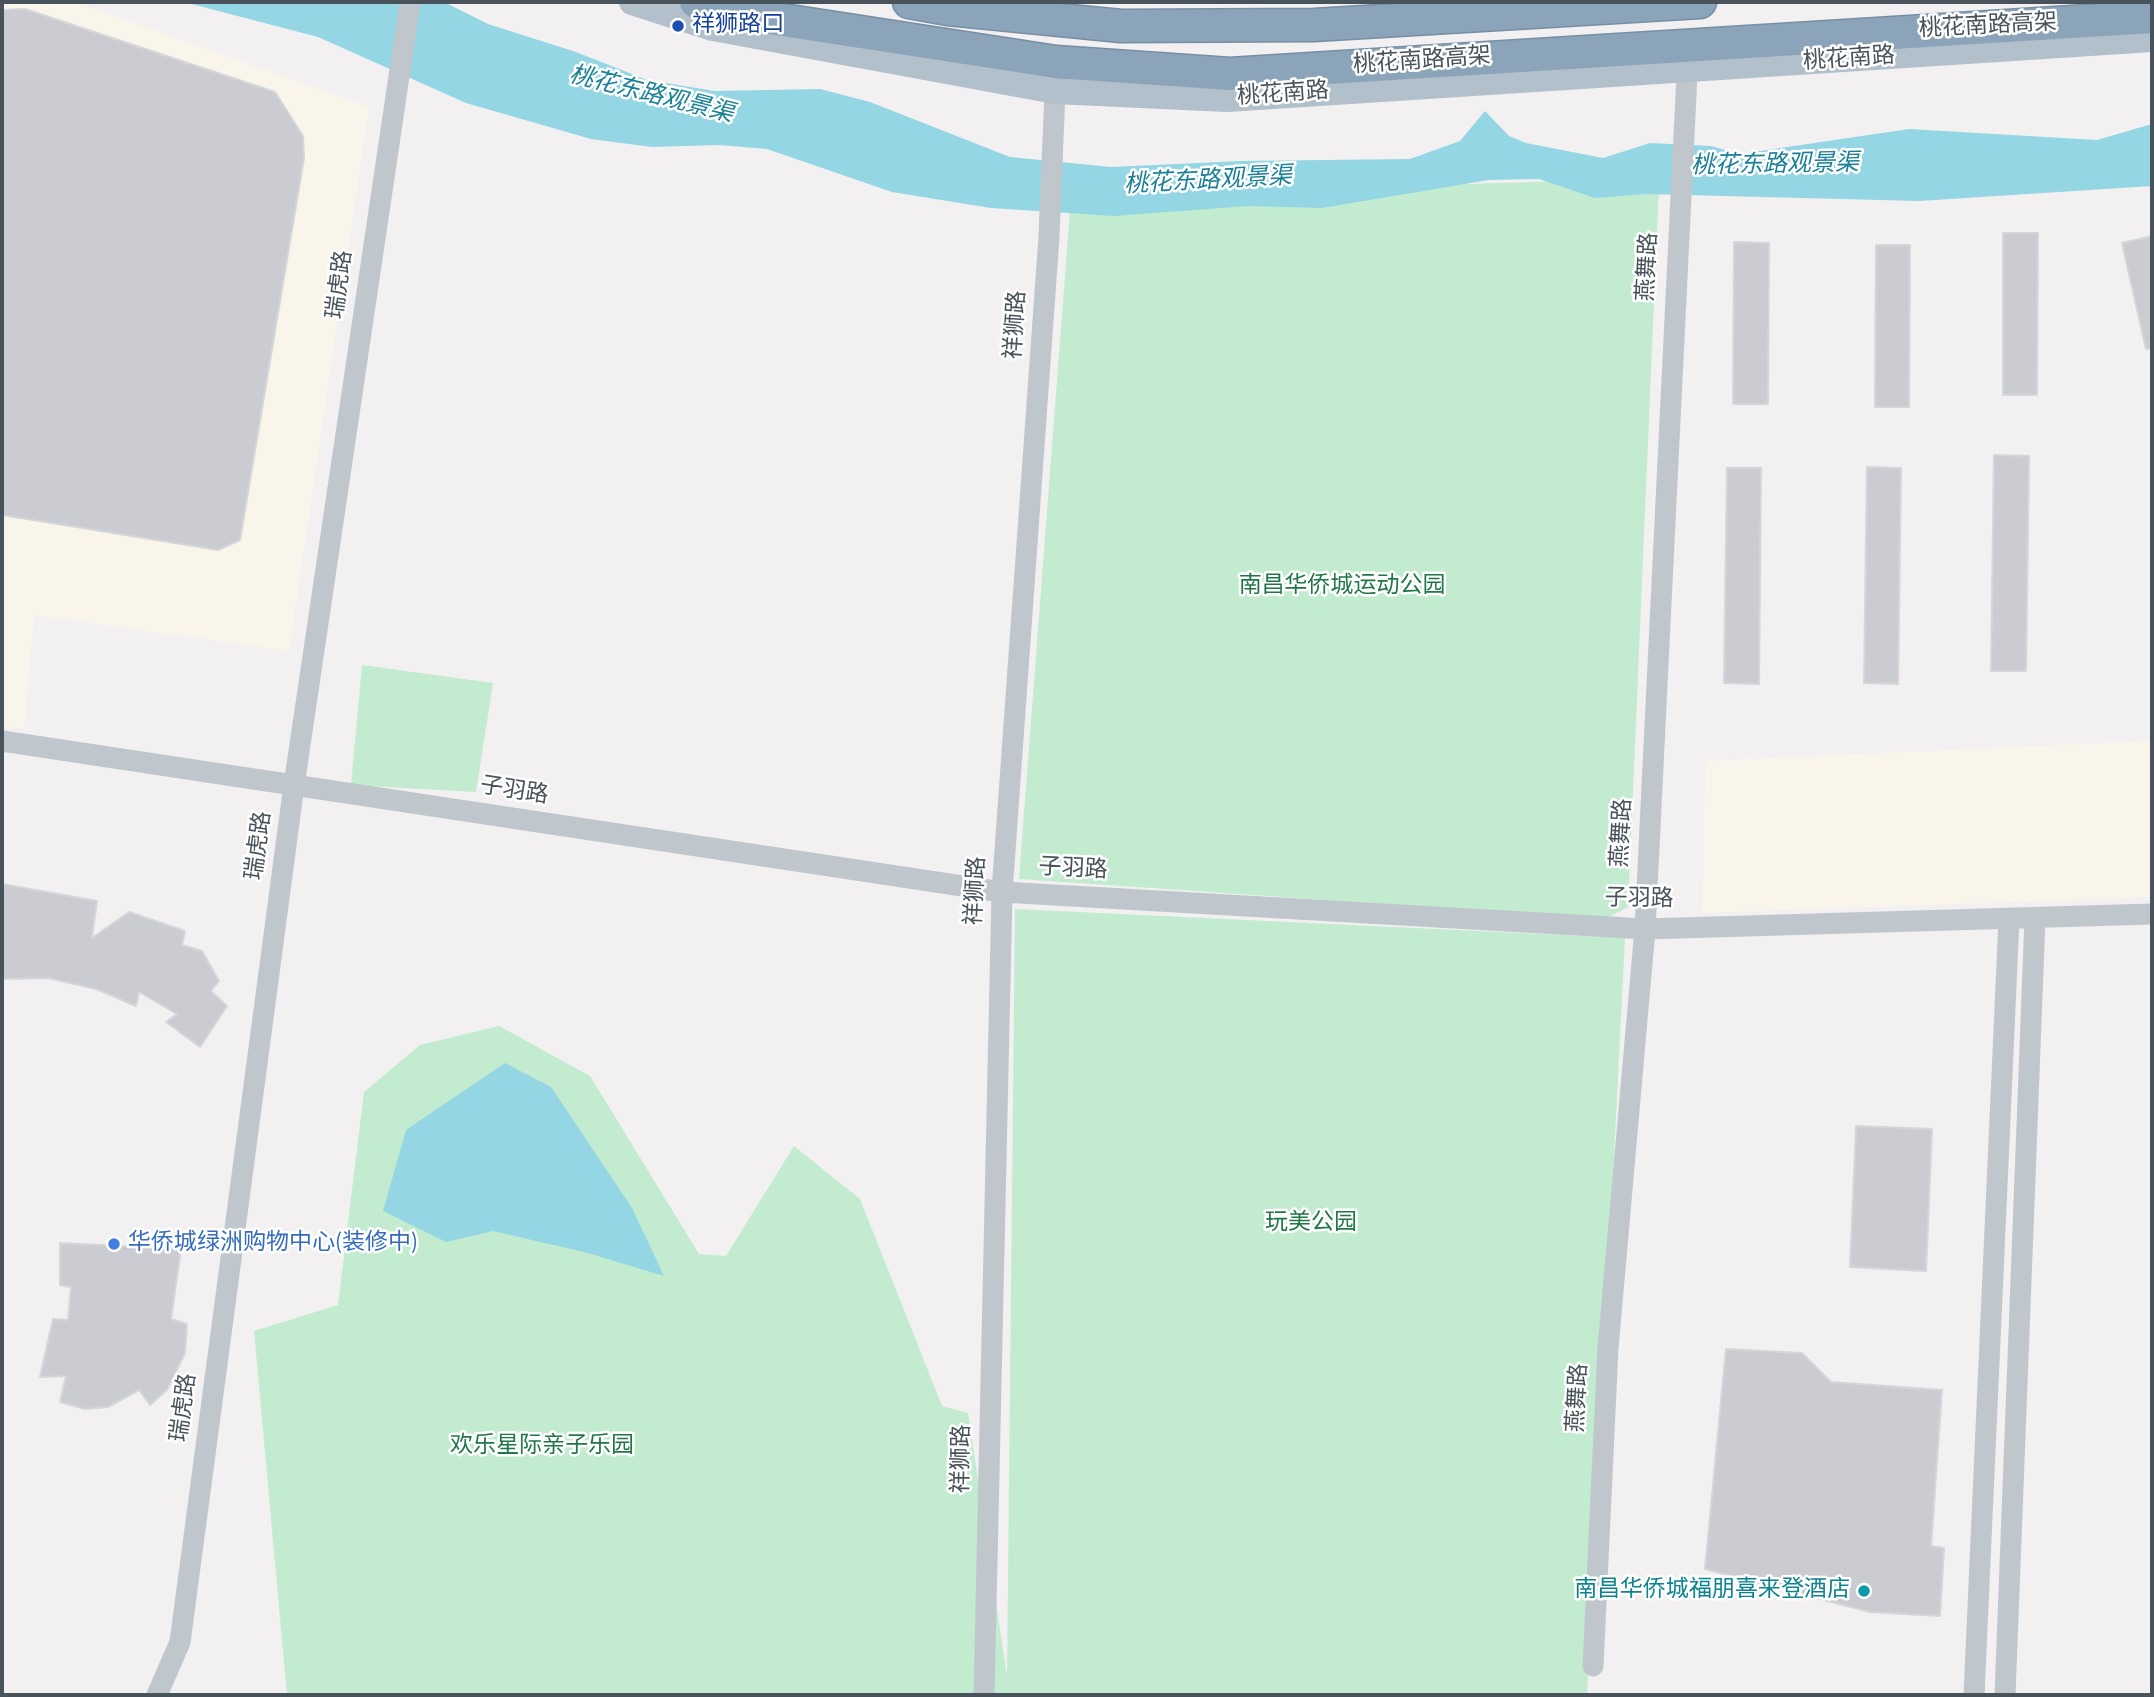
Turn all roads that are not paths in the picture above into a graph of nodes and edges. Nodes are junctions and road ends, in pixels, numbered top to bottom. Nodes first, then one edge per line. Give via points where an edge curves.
1 (410, 2) edge
2 (632, 2) edge
3 (696, 2) edge
4 (909, 2) edge
5 (1700, 2) edge
6 (2152, 17) edge
7 (2152, 39) edge
8 (1687, 57) junction
9 (1055, 91) junction
10 (2, 741) edge
11 (294, 785) junction
12 (1002, 892) junction
13 (2152, 914) edge
14 (2035, 918) junction
15 (2009, 919) junction
16 (1645, 929) junction
17 (1593, 1666) dead end
18 (157, 1695) edge
19 (984, 1695) edge
20 (1974, 1695) edge
21 (2005, 1695) edge

1 - 11 street, 瑞虎路
2 - 9 main road, 桃花南路 via 713,28
3 - 8 highway, 桃花南路高架 via 724,12 1056,62 1230,74
4 - 5 highway, 桃花南路高架 via 1121,26 1314,25
6 - 8 highway, 桃花南路高架
7 - 8 main road, 桃花南路
8 - 9 main road, 桃花南路 via 1227,99
8 - 16 street, 燕舞路
9 - 12 street, 祥狮路 via 1049,237
10 - 11 street, 子羽路
11 - 12 street, 子羽路
11 - 18 street, 瑞虎路 via 180,1642
12 - 16 street, 子羽路
12 - 19 street, 祥狮路
13 - 14 street, 子羽路
14 - 15 street, 子羽路
14 - 21 street
15 - 16 street, 子羽路
15 - 20 street
16 - 17 street, 燕舞路 via 1608,1348

